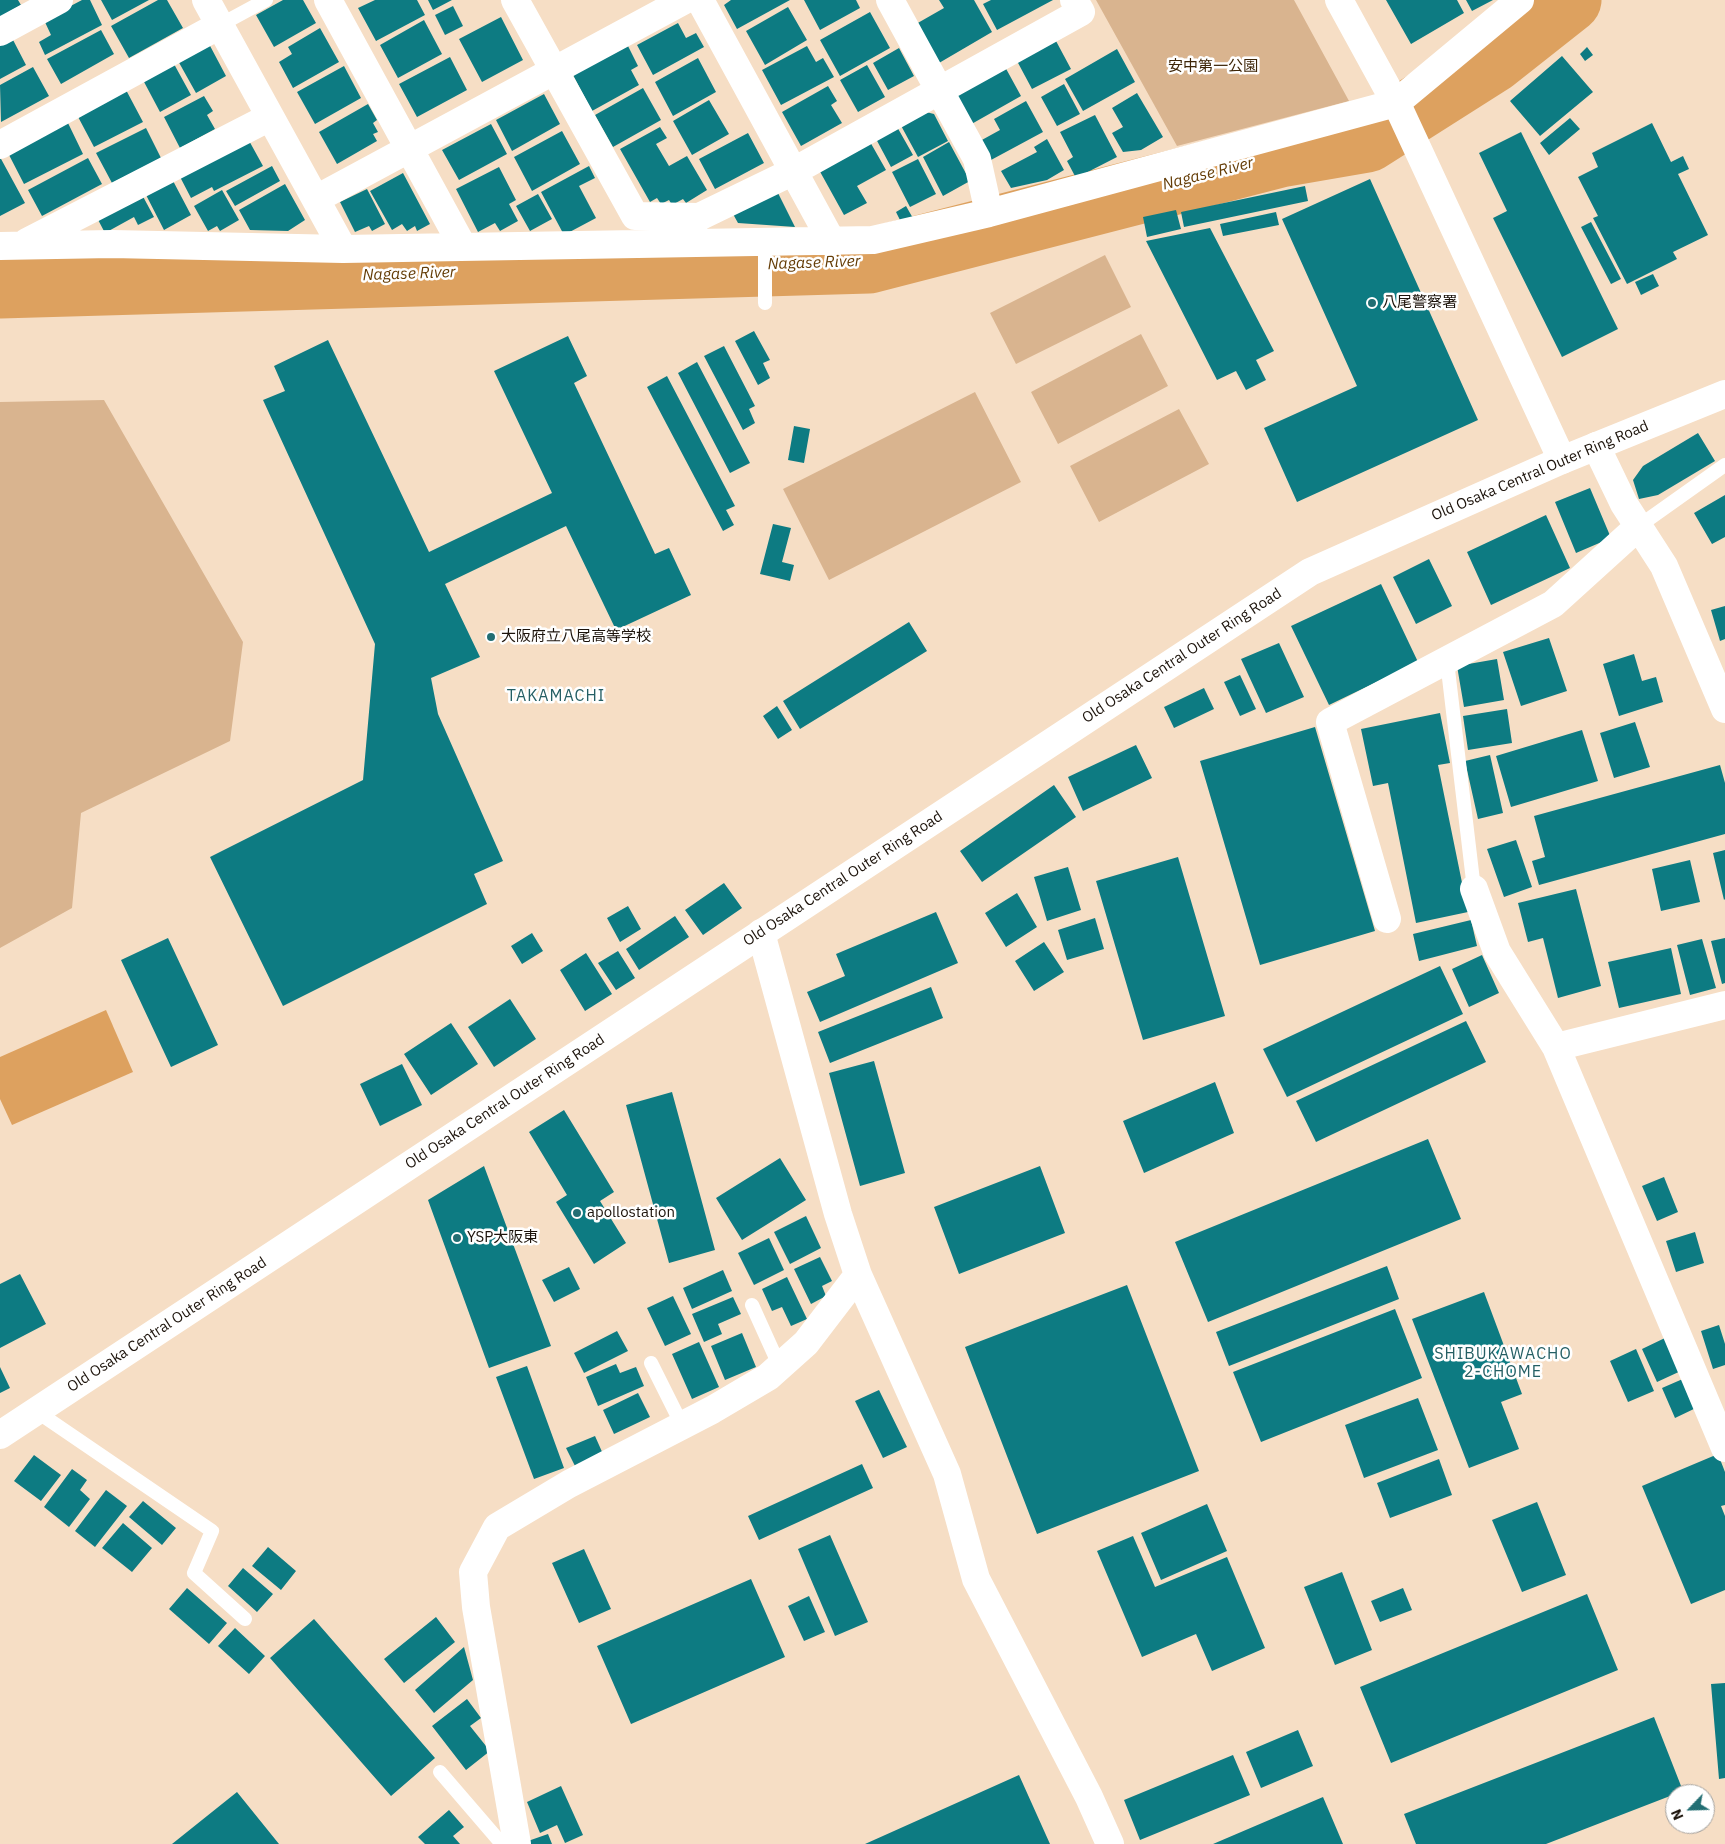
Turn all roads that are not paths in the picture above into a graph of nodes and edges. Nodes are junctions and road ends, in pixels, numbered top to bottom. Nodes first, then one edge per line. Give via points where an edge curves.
1 (59, 0) edge
2 (206, 0) edge
3 (266, 0) edge
4 (328, 0) edge
5 (515, 0) edge
6 (685, 0) edge
7 (700, 0) edge
8 (890, 0) edge
9 (1074, 0) edge
10 (1339, 0) edge
11 (1520, 0) edge
12 (220, 25) junction
13 (0, 32) edge
14 (554, 70) junction
15 (939, 90) junction
16 (1399, 108) junction
17 (270, 117) junction
18 (0, 145) edge
19 (408, 148) junction
20 (794, 171) junction
21 (316, 199) junction
22 (988, 213) junction
23 (832, 242) junction
24 (765, 245) junction
25 (11, 246) edge
26 (462, 247) junction
27 (343, 249) junction
28 (765, 303) dead end
29 (1725, 394) edge
30 (1596, 446) junction
31 (1562, 460) junction
32 (1725, 465) edge
33 (1639, 526) junction
34 (1447, 661) junction
35 (1725, 709) edge
36 (1474, 889) joint
37 (1387, 919) dead end
38 (762, 933) junction
39 (1725, 1005) edge
40 (1556, 1047) junction
41 (858, 1275) junction
42 (752, 1305) dead end
43 (650, 1363) dead end
44 (780, 1367) junction
45 (36, 1411) junction
46 (682, 1425) junction
47 (0, 1435) edge
48 (1725, 1448) edge
49 (246, 1619) dead end
50 (440, 1772) dead end
51 (502, 1844) edge
52 (517, 1844) edge
53 (1110, 1844) edge

1 - 13 street
2 - 12 street
3 - 12 lane
4 - 19 street
5 - 14 street
6 - 14 street
7 - 20 street
8 - 15 street
9 - 15 street via 1081,12
10 - 16 street
11 - 16 street
12 - 17 street
12 - 18 street
14 - 19 street
14 - 20 street via 635,216 699,217
15 - 20 street
15 - 22 street via 976,159
16 - 22 street
16 - 31 street
17 - 21 street
17 - 25 street
19 - 21 street
19 - 26 street
20 - 23 street
21 - 27 street
22 - 23 street via 873,240
23 - 24 street
24 - 26 street
24 - 28 lane
25 - 27 street via 112,244
26 - 27 street
29 - 30 street, Old Osaka Central Outer Ring Road
30 - 31 street, Old Osaka Central Outer Ring Road
30 - 33 street via 1624,504
31 - 38 street, Old Osaka Central Outer Ring Road via 1310,572
32 - 33 lane
33 - 34 street via 1553,604
33 - 35 street via 1664,566
34 - 36 lane
34 - 37 street via 1330,722
36 - 40 street via 1497,952
38 - 41 street
38 - 45 street, Old Osaka Central Outer Ring Road
39 - 40 street
40 - 48 street
41 - 44 street via 806,1343
41 - 53 street via 947,1474 976,1579
42 - 44 lane
43 - 46 lane
44 - 46 street
45 - 47 street, Old Osaka Central Outer Ring Road
45 - 49 lane via 212,1531 194,1573
46 - 52 street via 569,1484 497,1527 473,1572 476,1607
50 - 51 lane

